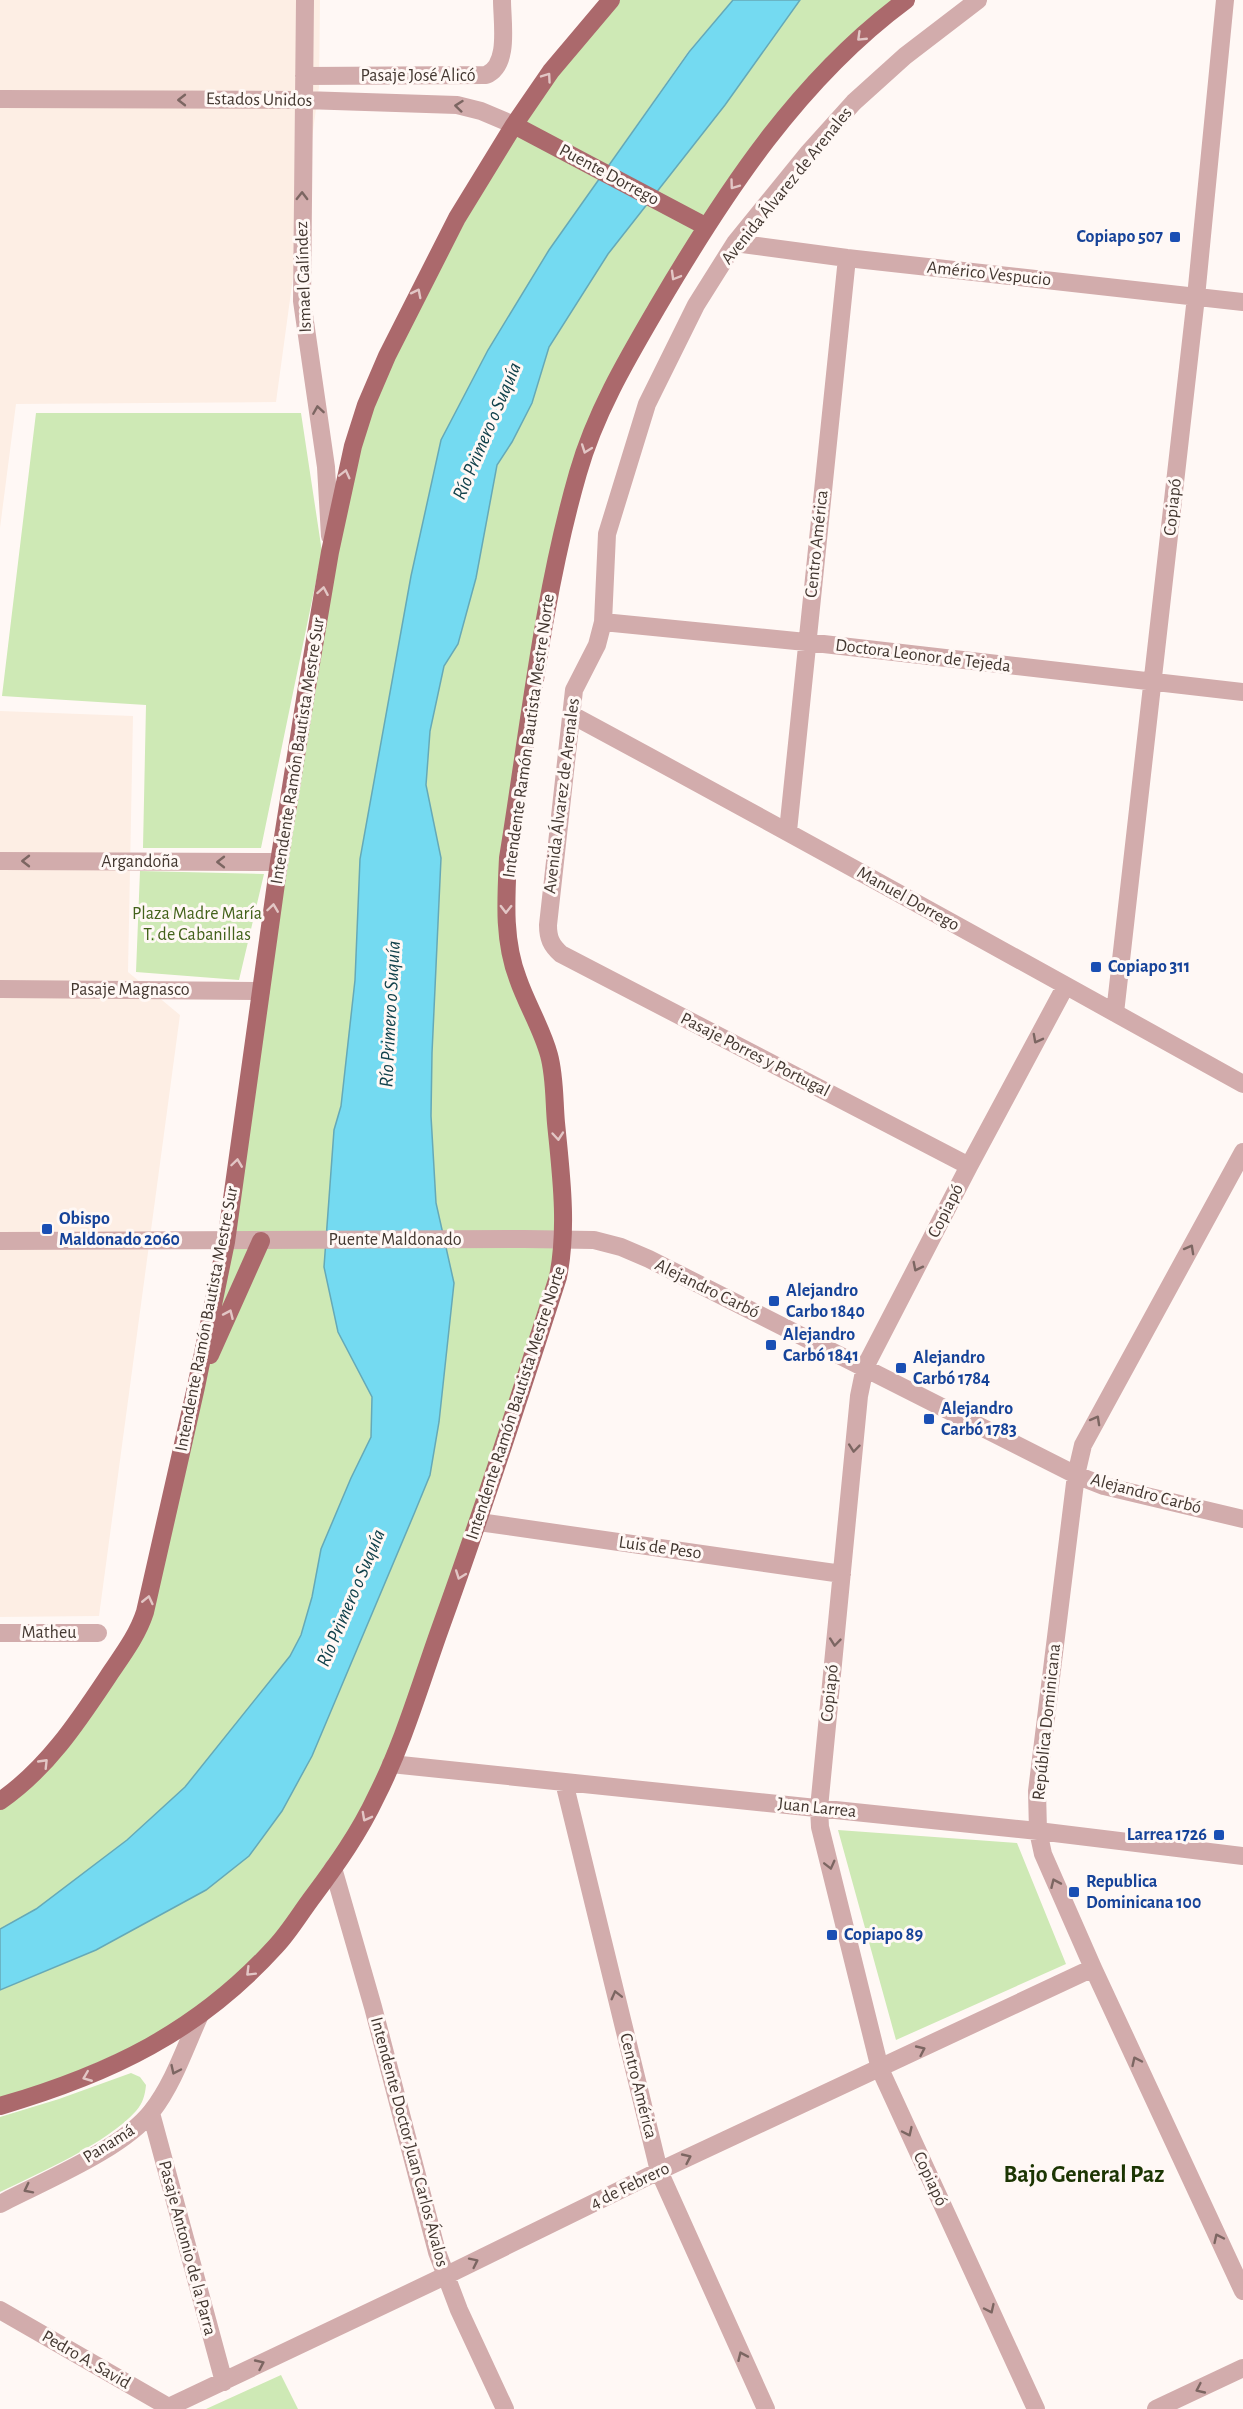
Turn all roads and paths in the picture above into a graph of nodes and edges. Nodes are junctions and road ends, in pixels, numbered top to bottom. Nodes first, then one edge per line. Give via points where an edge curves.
1 (305, 0) edge
2 (502, 0) edge
3 (611, 0) edge
4 (906, 0) edge
5 (978, 0) edge
6 (1225, 0) edge
7 (304, 76) junction
8 (0, 99) edge
9 (304, 100) junction
10 (514, 125) junction
11 (705, 226) junction
12 (735, 243) junction
13 (847, 258) junction
14 (1196, 297) junction
15 (1243, 302) edge
16 (330, 552) junction
17 (603, 622) junction
18 (806, 642) junction
19 (1153, 682) junction
20 (1243, 692) edge
21 (572, 715) junction
22 (788, 831) junction
23 (0, 861) edge
24 (279, 862) junction
25 (548, 937) joint
26 (1065, 987) junction
27 (0, 989) edge
28 (261, 991) junction
29 (1115, 1013) junction
30 (1243, 1084) edge
31 (1243, 1152) edge
32 (969, 1166) junction
33 (564, 1239) junction
34 (0, 1241) edge
35 (261, 1241) junction
36 (226, 1242) junction
37 (865, 1367) junction
38 (196, 1387) junction
39 (1076, 1475) junction
40 (1243, 1519) edge
41 (479, 1522) junction
42 (842, 1574) junction
43 (0, 1633) edge
44 (98, 1633) dead end
45 (391, 1764) junction
46 (564, 1782) junction
47 (0, 1801) edge
48 (819, 1808) junction
49 (1038, 1831) junction
50 (1243, 1856) edge
51 (333, 1868) junction
52 (1093, 1968) junction
53 (199, 2017) junction
54 (880, 2069) junction
55 (0, 2106) edge
56 (151, 2113) junction
57 (659, 2171) junction
58 (0, 2204) edge
59 (445, 2276) junction
60 (1243, 2291) edge
61 (0, 2310) edge
62 (1243, 2368) edge
63 (224, 2382) junction
64 (171, 2408) edge
65 (505, 2409) edge
66 (766, 2409) edge
67 (1036, 2409) edge
68 (1156, 2409) edge

1 - 7 street, Ismael Galíndez
2 - 7 street, Pasaje José Alicó via 501,58 499,66 486,75
10 -> 3 main road, Intendente Ramón Bautista Mestre Sur via 551,71
4 -> 11 main road, Intendente Ramón Bautista Mestre Norte via 875,23 783,118
5 - 12 street, Avenida Álvarez de Arenales via 854,102
6 - 14 street, Copiapó
7 - 9 street, Ismael Galíndez
9 -> 8 street, Estados Unidos
10 -> 9 street, Estados Unidos via 457,105
16 -> 9 street, Ismael Galíndez via 329,489 302,301
10 - 11 main road, Puente Dorrego
16 -> 10 main road, Intendente Ramón Bautista Mestre Sur via 353,446 387,356 457,218
11 -> 33 main road, Intendente Ramón Bautista Mestre Norte via 608,397 579,470 551,584 508,858 509,948 545,1043 553,1077
12 - 13 street, Américo Vespucio
12 - 17 street, Avenida Álvarez de Arenales via 696,305 646,404 607,534
13 - 14 street, Américo Vespucio
13 - 18 street, Centro América
14 - 15 street, Américo Vespucio
14 - 19 street, Copiapó
24 -> 16 main road, Intendente Ramón Bautista Mestre Sur
17 - 18 street, Doctora Leonor de Tejeda
17 - 21 street, Avenida Álvarez de Arenales via 597,645 574,690
18 - 19 street, Doctora Leonor de Tejeda
18 - 22 street, Centro América
19 - 20 street, Doctora Leonor de Tejeda
19 - 29 street, Copiapó
21 - 22 street, Manuel Dorrego
21 - 25 street, Avenida Álvarez de Arenales
22 - 26 street, Manuel Dorrego
24 -> 23 street, Argandoña
28 -> 24 main road, Intendente Ramón Bautista Mestre Sur
25 - 32 street, Pasaje Porres y Portugal via 561,954
26 - 29 street, Manuel Dorrego
26 -> 32 street, Copiapó
27 - 28 street, Pasaje Magnasco
36 -> 28 main road, Intendente Ramón Bautista Mestre Sur
29 - 30 street, Manuel Dorrego
39 -> 31 street, República Dominicana via 1083,1445
32 -> 37 street, Copiapó
33 - 35 street, Puente Maldonado
33 - 37 street, Alejandro Carbó via 594,1240 621,1247
33 - 41 main road, Intendente Ramón Bautista Mestre Norte via 558,1277
34 - 36 street, Puente Maldonado
35 - 36 street, Puente Maldonado
38 -> 35 main road
36 - 38 main road, Intendente Ramón Bautista Mestre Sur
37 - 39 street, Alejandro Carbó
37 -> 42 street, Copiapó
47 -> 38 main road, Intendente Ramón Bautista Mestre Sur via 22,1785 62,1743 142,1621
39 - 40 street, Alejandro Carbó via 1104,1486
39 - 49 street, República Dominicana via 1037,1791
41 - 42 street, Luis de Peso
41 -> 45 main road, Intendente Ramón Bautista Mestre Norte
42 -> 48 street, Copiapó
43 - 44 street, Matheu
45 - 46 street, Juan Larrea
45 -> 51 main road, Intendente Ramón Bautista Mestre Norte via 364,1822
46 - 48 street, Juan Larrea
57 -> 46 street, Centro América
48 - 49 street, Juan Larrea
48 -> 54 street, Copiapó via 820,1827
49 - 50 street, Juan Larrea
52 -> 49 street, República Dominicana via 1042,1854
51 -> 53 main road, Intendente Ramón Bautista Mestre Norte via 278,1945
51 - 59 street, Intendente Doctor Juan Carlos Ávalos
54 -> 52 street, 4 de Febrero
60 -> 52 street, República Dominicana
53 -> 55 main road, Intendente Ramón Bautista Mestre Norte via 148,2049 89,2076
53 -> 56 street, Panamá
57 -> 54 street, 4 de Febrero
54 -> 67 street, Copiapó
56 -> 58 street, Panamá via 110,2147
56 - 63 street, Pasaje Antonio de la Parra
59 -> 57 street, 4 de Febrero
66 -> 57 street, Centro América
63 -> 59 street, 4 de Febrero
59 - 65 street, Intendente Doctor Juan Carlos Ávalos
61 - 64 street, Pedro A. Savid
62 -> 68 street
63 - 64 street, 4 de Febrero

